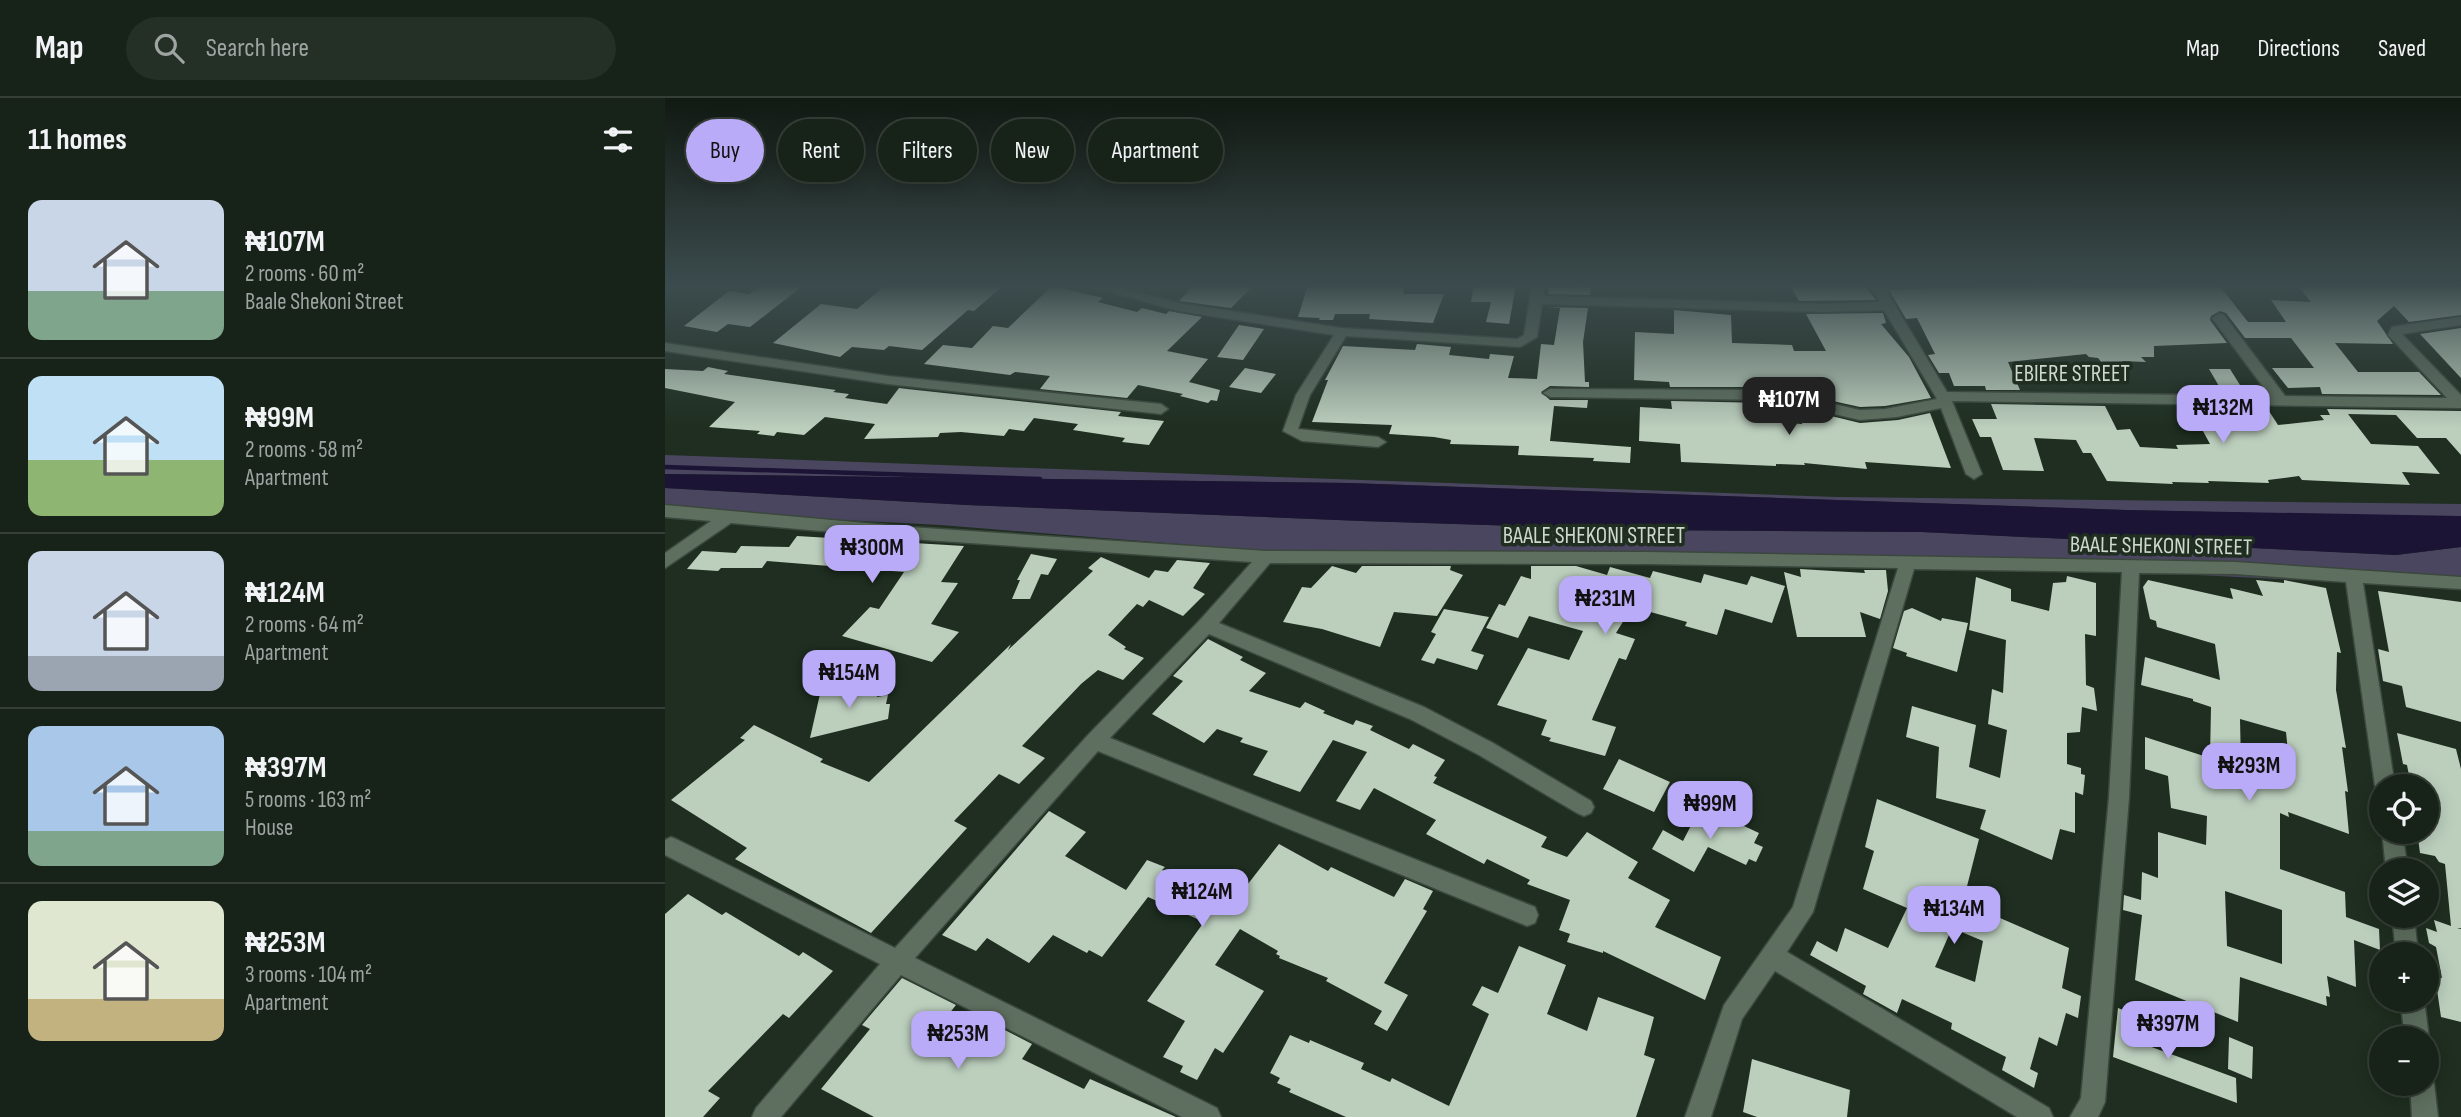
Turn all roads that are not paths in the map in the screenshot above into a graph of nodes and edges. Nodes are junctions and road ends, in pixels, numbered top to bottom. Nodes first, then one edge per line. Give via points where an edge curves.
1 (1342, 332) edge
2 (1353, 333) edge
3 (1531, 333) edge
4 (1903, 333) edge
5 (2230, 333) edge
6 (2396, 333) edge
7 (665, 348) edge
8 (1550, 393) dead end
9 (1944, 399) junction
10 (2280, 399) junction
11 (2460, 403) edge
12 (1161, 409) dead end
13 (1378, 442) dead end
14 (1975, 474) dead end
15 (665, 512) edge
16 (728, 517) junction
17 (1266, 557) junction
18 (665, 562) edge
19 (1907, 562) junction
20 (2131, 568) junction
21 (2353, 574) junction
22 (2461, 583) edge
23 (1206, 625) junction
24 (1095, 741) junction
25 (2383, 774) edge
26 (1584, 807) dead end
27 (671, 847) dead end
28 (1527, 915) dead end
29 (1772, 956) junction
30 (897, 962) junction
31 (2423, 1096) edge
32 (768, 1116) edge
33 (1208, 1117) edge
34 (1698, 1117) edge
35 (2040, 1117) edge
36 (2083, 1117) edge
37 (2425, 1117) edge

1 - 13 street via 1303,395 1290,431
2 - 3 street via 1526,341
4 - 9 street
5 - 10 street
6 - 11 street
7 - 12 street via 888,380
8 - 9 street, EBIERE STREET via 1773,395 1796,397 1850,415 1877,415
9 - 10 street, EBIERE STREET
9 - 14 street
10 - 11 street, EBIERE STREET
15 - 16 street, BAALE SHEKONI STREET
16 - 17 street, BAALE SHEKONI STREET
16 - 18 street
17 - 19 street, BAALE SHEKONI STREET
17 - 23 street
19 - 20 street, BAALE SHEKONI STREET
19 - 29 street via 1802,912
20 - 21 street, BAALE SHEKONI STREET
20 - 36 street via 2119,797 2097,1061 2093,1102
21 - 22 street, BAALE SHEKONI STREET
21 - 25 street
23 - 24 street
23 - 26 street via 1417,713
24 - 28 street
24 - 30 street
27 - 30 street
29 - 34 street via 1732,1013
29 - 35 street
30 - 32 street
30 - 33 street
31 - 37 street

